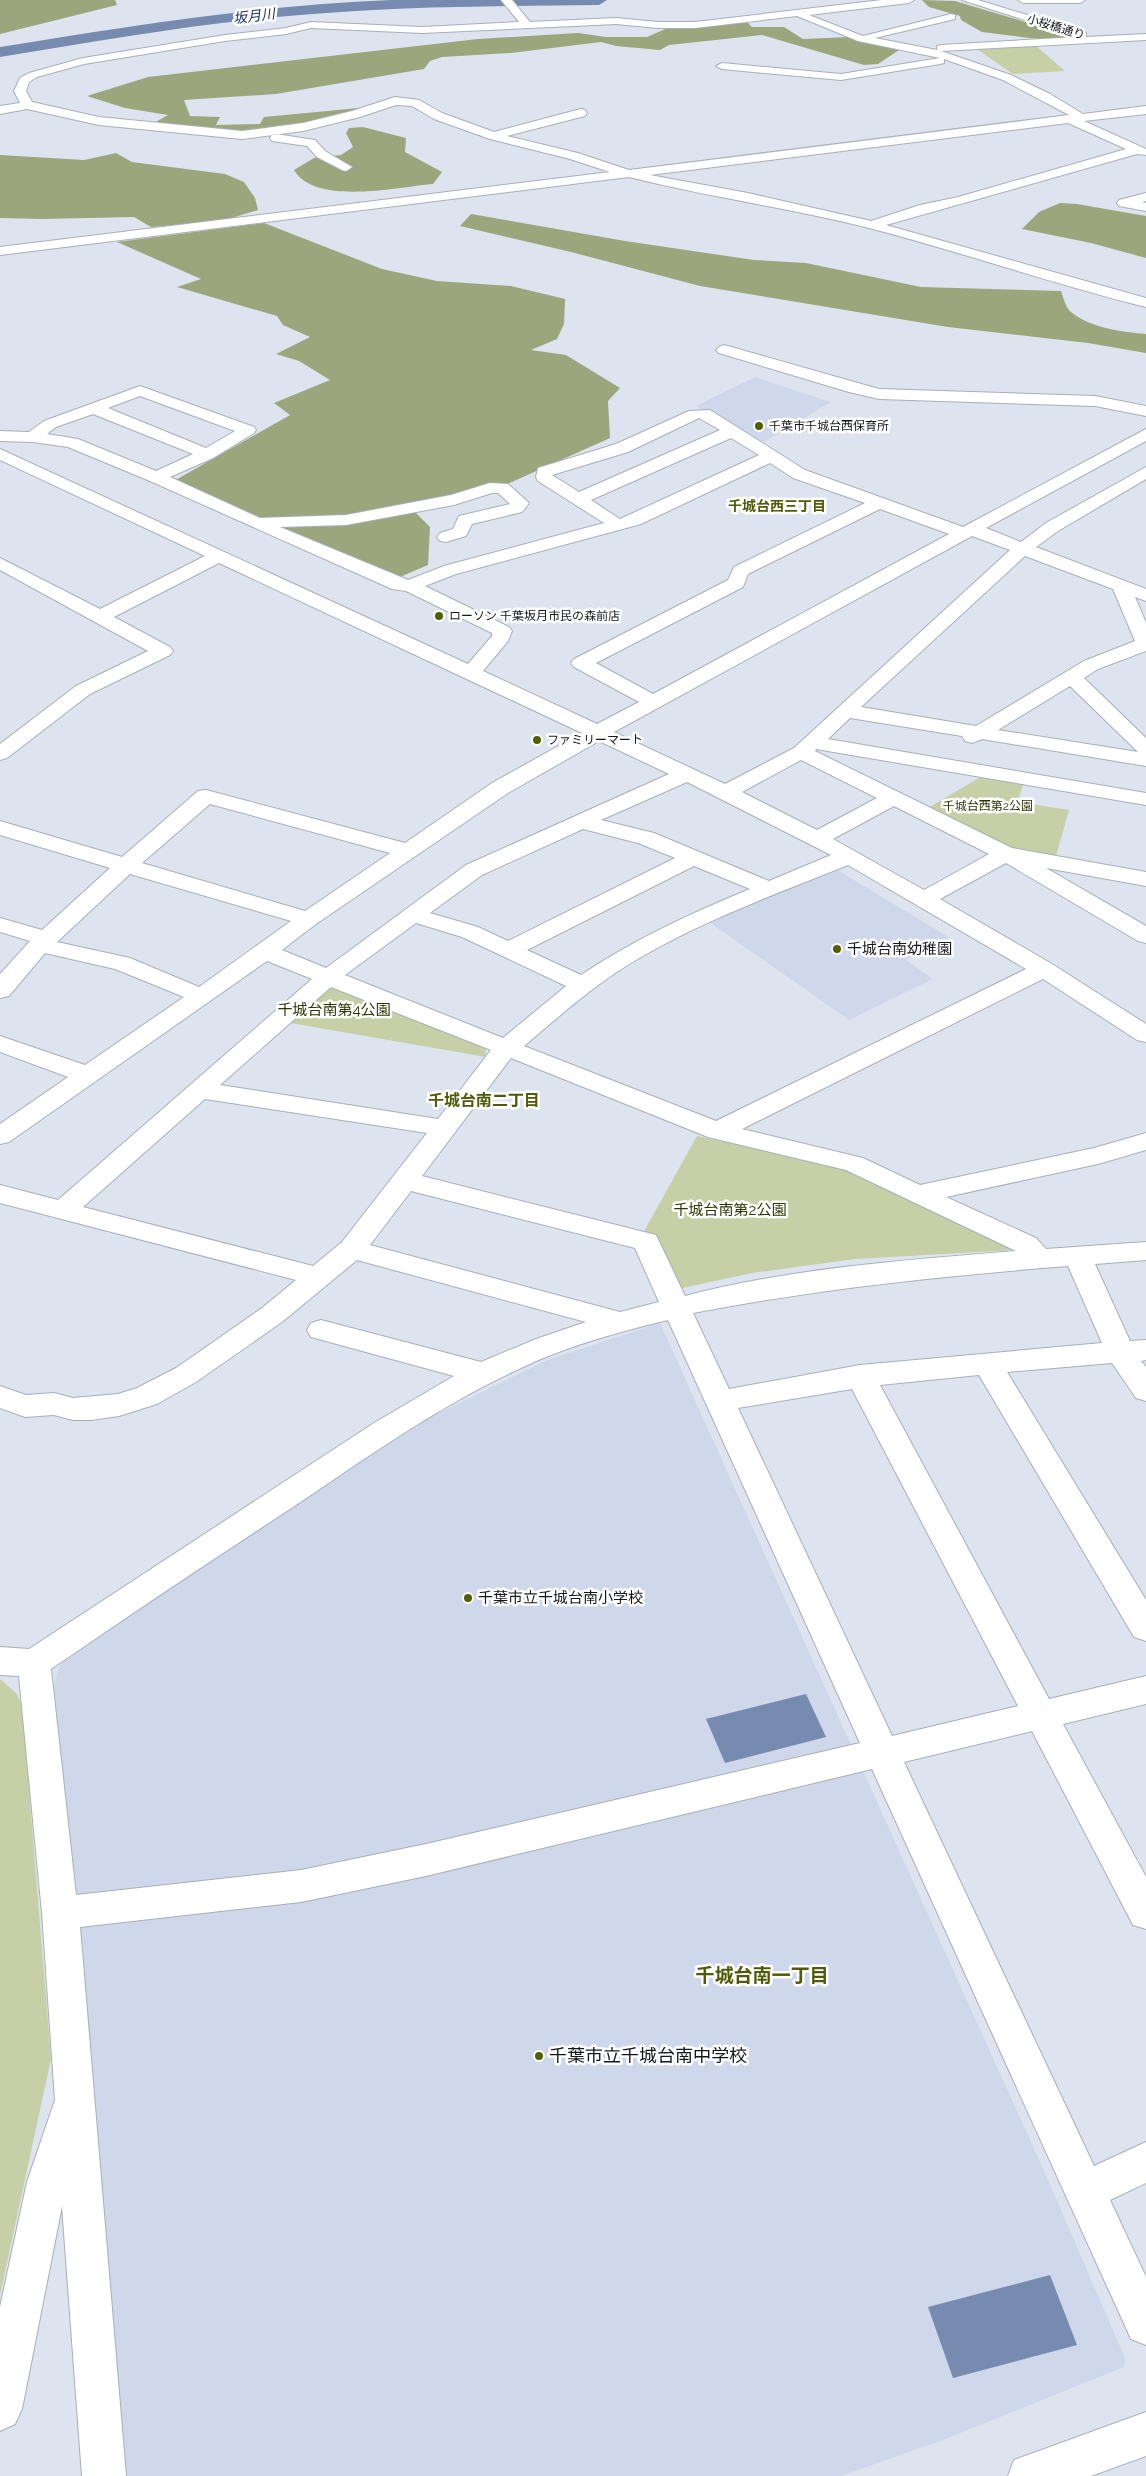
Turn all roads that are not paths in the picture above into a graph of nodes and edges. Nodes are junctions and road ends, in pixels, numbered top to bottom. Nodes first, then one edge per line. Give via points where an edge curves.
1 (909, 0) edge
2 (967, 0) edge
3 (1023, 0) edge
4 (1080, 0) edge
5 (508, 2) edge
6 (798, 15) junction
7 (951, 17) dead end
8 (528, 26) junction
9 (895, 30) junction
10 (1146, 37) edge
11 (864, 38) junction
12 (1099, 40) junction
13 (1127, 49) dead end
14 (950, 53) junction
15 (722, 66) dead end
16 (27, 105) junction
17 (0, 110) edge
18 (1146, 110) edge
19 (581, 113) dead end
20 (1075, 118) junction
21 (255, 134) junction
22 (494, 136) junction
23 (1142, 151) edge
24 (346, 168) dead end
25 (626, 173) junction
26 (1146, 197) edge
27 (1146, 207) edge
28 (872, 225) junction
29 (0, 251) edge
30 (1146, 303) edge
31 (724, 350) dead end
32 (93, 408) junction
33 (1146, 410) edge
34 (732, 431) junction
35 (1146, 434) edge
36 (0, 436) edge
37 (33, 437) junction
38 (0, 454) edge
39 (207, 454) junction
40 (771, 456) junction
41 (1146, 472) edge
42 (156, 477) junction
43 (578, 499) junction
44 (879, 503) junction
45 (257, 522) junction
46 (617, 524) junction
47 (968, 531) junction
48 (446, 537) dead end
49 (1022, 548) junction
50 (219, 556) junction
51 (0, 563) edge
52 (410, 586) junction
53 (1126, 587) junction
54 (1146, 595) edge
55 (100, 617) junction
56 (1145, 644) edge
57 (471, 674) junction
58 (1072, 677) junction
59 (653, 702) junction
60 (846, 711) junction
61 (597, 733) junction
62 (979, 733) junction
63 (806, 747) junction
64 (1146, 749) edge
65 (0, 754) edge
66 (1146, 760) edge
67 (934, 763) junction
68 (686, 774) junction
69 (726, 792) junction
70 (893, 798) junction
71 (1146, 799) edge
72 (580, 822) junction
73 (0, 828) edge
74 (817, 839) junction
75 (409, 850) junction
76 (1006, 854) junction
77 (849, 856) junction
78 (694, 857) junction
79 (123, 866) junction
80 (1146, 879) edge
81 (767, 888) junction
82 (924, 899) junction
83 (412, 915) junction
84 (308, 919) junction
85 (0, 925) edge
86 (1146, 936) edge
87 (43, 942) junction
88 (508, 950) junction
89 (265, 952) junction
90 (1044, 969) junction
91 (328, 977) junction
92 (582, 985) junction
93 (0, 991) edge
94 (201, 996) junction
95 (1145, 1033) edge
96 (0, 1043) edge
97 (506, 1048) junction
98 (87, 1076) junction
99 (200, 1090) junction
100 (444, 1128) junction
101 (716, 1131) junction
102 (0, 1136) edge
103 (1146, 1141) edge
104 (405, 1181) junction
105 (0, 1194) edge
106 (917, 1194) junction
107 (63, 1210) junction
108 (352, 1249) junction
109 (1146, 1252) edge
110 (1078, 1257) junction
111 (1040, 1260) junction
112 (319, 1277) junction
113 (677, 1306) junction
114 (618, 1321) junction
115 (321, 1330) dead end
116 (1133, 1351) edge
117 (987, 1364) junction
118 (486, 1374) junction
119 (860, 1376) junction
120 (1146, 1390) edge
121 (0, 1397) edge
122 (721, 1401) junction
123 (1146, 1628) edge
124 (17, 1662) edge
125 (1146, 1690) edge
126 (1041, 1716) junction
127 (882, 1752) junction
128 (60, 1913) junction
129 (1146, 1913) edge
130 (73, 2099) junction
131 (1146, 2162) edge
132 (1085, 2191) junction
133 (1146, 2324) edge
134 (0, 2409) edge
135 (1146, 2434) edge
136 (104, 2476) edge
137 (1030, 2476) edge

1 - 6 street
2 - 12 street, 小桜橋通り
3 - 4 street
5 - 8 street
6 - 8 street via 695,25 616,21
6 - 11 street
7 - 9 street
8 - 16 street via 422,30 311,25 110,56 57,67 24,80 20,91
9 - 11 street
9 - 14 street
10 - 12 street
11 - 14 street
12 - 13 street, 小桜橋通り
12 - 14 street
14 - 15 street via 842,77
14 - 20 street via 1032,90
16 - 17 street
16 - 21 street via 99,120 202,132
18 - 20 street
19 - 22 street
20 - 23 street
20 - 25 street
21 - 22 street via 303,127 395,101 416,103 438,116
21 - 24 street via 311,142 321,154
22 - 25 street
23 - 28 street
25 - 28 street
25 - 29 street
26 - 27 street via 1124,203
28 - 30 street
31 - 33 street via 880,394 1094,401
32 - 37 street via 50,424
32 - 39 street
32 - 39 street via 140,391 248,430
34 - 40 street
34 - 43 street
34 - 43 street via 704,413 695,414 622,448 544,472 544,477
35 - 47 street
36 - 37 street
37 - 42 street via 72,443
38 - 50 street
39 - 42 street
40 - 44 street via 799,474
40 - 46 street via 635,520
41 - 49 street
42 - 45 street
43 - 46 street
44 - 47 street
44 - 59 street via 740,571 736,583 580,663
45 - 48 street via 346,520 454,500 490,488 502,488 520,503 516,508 465,520 460,532
45 - 52 street via 399,585
46 - 52 street via 450,570
47 - 49 street
47 - 59 street
49 - 53 street
49 - 60 street
50 - 55 street
50 - 57 street
51 - 55 street
52 - 57 street via 502,631 501,637
53 - 54 street
53 - 56 street via 1122,589
55 - 65 street via 163,651 82,690
56 - 58 street via 1091,665
57 - 61 street
58 - 62 street
58 - 64 street
59 - 61 street
60 - 62 street
60 - 63 street
61 - 68 street
61 - 75 street via 500,788
62 - 66 street
62 - 67 street
63 - 67 street
63 - 69 street
63 - 70 street
67 - 71 street
68 - 69 street
68 - 72 street
69 - 74 street
70 - 74 street
70 - 76 street
72 - 78 street via 646,838
72 - 83 street via 474,870
73 - 79 street
74 - 77 street
75 - 79 street via 206,796
75 - 84 street
76 - 80 street
76 - 82 street
76 - 86 street
77 - 81 street
77 - 82 street
78 - 81 street
78 - 88 street
79 - 84 street
79 - 87 street
81 - 92 street via 657,939
82 - 90 street
83 - 88 street via 470,932
83 - 91 street
84 - 89 street
85 - 87 street
87 - 93 street via 11,974
87 - 94 street via 122,964
88 - 92 street
89 - 91 street
89 - 94 street
90 - 95 street
90 - 101 street
91 - 97 street
91 - 99 street
92 - 97 street
94 - 98 street
96 - 98 street
97 - 100 street
97 - 101 street
98 - 102 street
99 - 100 street
99 - 107 street
100 - 104 street
101 - 106 street via 854,1164
103 - 106 street via 1098,1156
104 - 108 street
104 - 113 street via 646,1242
105 - 107 street
106 - 111 street via 1026,1245
107 - 112 street
108 - 112 street
108 - 114 street
109 - 110 street
110 - 111 street
110 - 116 street
111 - 113 street via 869,1273
112 - 121 street via 272,1315 186,1375 146,1396 119,1405 73,1409 54,1404 25,1406
113 - 114 street
113 - 122 street
114 - 118 street via 543,1348
115 - 118 street
116 - 117 street
116 - 120 street
117 - 119 street
117 - 123 street
118 - 124 street via 396,1422
119 - 122 street
119 - 126 street
122 - 127 street
124 - 128 street
125 - 126 street
126 - 127 street
126 - 129 street
127 - 128 street via 426,1860 302,1886
127 - 132 street
128 - 130 street
130 - 134 street via 48,2182
130 - 136 street
131 - 132 street
132 - 133 street
135 - 137 street

